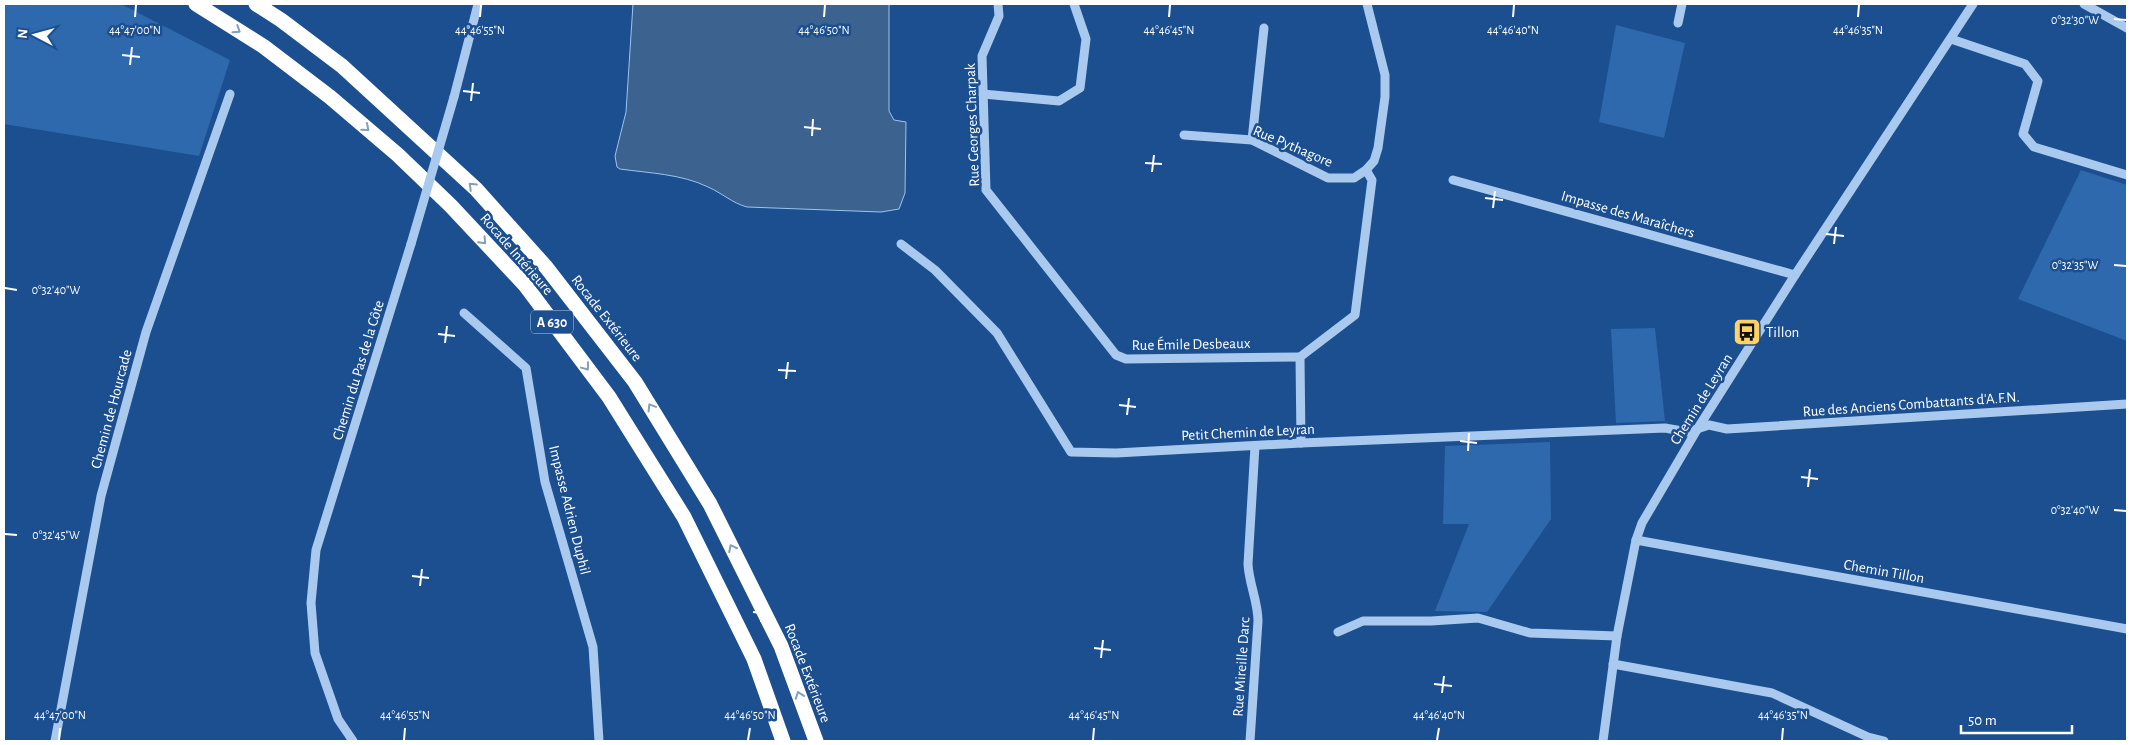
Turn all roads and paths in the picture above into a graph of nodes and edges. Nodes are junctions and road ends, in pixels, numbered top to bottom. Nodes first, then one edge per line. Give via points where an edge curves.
1 (196, 4) edge
2 (256, 4) edge
3 (478, 4) edge
4 (998, 4) edge
5 (1074, 4) edge
6 (1367, 4) edge
7 (1682, 4) edge
8 (1973, 4) edge
9 (2084, 4) edge
10 (1678, 23) dead end
11 (1264, 28) dead end
12 (2127, 28) edge
13 (1951, 39) junction
14 (230, 94) dead end
15 (983, 94) junction
16 (1184, 135) dead end
17 (1252, 140) junction
18 (1366, 170) junction
19 (2127, 175) edge
20 (1453, 180) dead end
21 (901, 244) dead end
22 (1795, 275) junction
23 (464, 312) dead end
24 (1096, 330) joint
25 (1300, 357) junction
26 (2127, 404) edge
27 (1698, 428) junction
28 (1301, 443) junction
29 (1255, 446) junction
30 (1636, 540) junction
31 (2127, 629) edge
32 (1338, 632) dead end
33 (1616, 636) junction
34 (1613, 664) junction
35 (55, 741) edge
36 (354, 741) edge
37 (599, 741) edge
38 (783, 741) edge
39 (816, 741) edge
40 (1250, 741) edge
41 (1603, 741) edge
42 (1884, 741) edge

1 -> 38 highway, Rocade Intérieure / A 630 via 263,46 398,155 451,206 524,285 609,397 684,517 754,659
39 -> 2 highway, Rocade Extérieure / A 630 via 781,646 710,504 635,382 546,268 476,189 342,66
3 - 36 street, Chemin du Pas de la Côte, bridge via 411,244 316,550 311,603 315,653 338,719
4 - 15 street, Rue Georges Charpak via 999,16 982,56
5 - 15 street via 1086,38 1080,88 1058,101
6 - 18 street via 1384,75 1385,97 1378,148 1374,161
7 - 10 street
8 - 13 street, Chemin de Leyran
9 - 12 street
11 - 17 street
13 - 19 street via 2025,64 2038,80 2023,134 2034,147
13 - 22 street, Chemin de Leyran
14 - 35 street, Chemin de Hourcade via 146,332 101,496
15 - 24 street, Rue Georges Charpak via 986,190
16 - 17 street, Rue Pythagore
17 - 18 street, Rue Pythagore via 1328,178 1354,178
18 - 25 street via 1372,180 1355,315
20 - 22 street, Impasse des Maraîchers
21 - 29 street, Petit Chemin de Leyran via 936,270 996,333 1071,452
22 - 27 street, Chemin de Leyran
23 - 37 street, Impasse Adrien Duphil via 526,368 545,482 593,647
24 - 25 street, Rue Émile Desbeaux via 1116,355 1126,359
25 - 28 street
26 - 27 street, Rue des Anciens Combattants d'A.F.N. via 1727,429 1709,425
27 - 28 street, Petit Chemin de Leyran via 1688,432 1665,428
27 - 30 street, Chemin de Leyran via 1642,523
28 - 29 street, Petit Chemin de Leyran
29 - 40 street, Rue Mireille Darc via 1248,573 1258,607 1258,621
30 - 31 street, Chemin Tillon
30 - 33 street, Chemin de Leyran
32 - 33 street via 1363,621 1431,622 1478,618 1530,634
33 - 34 street, Chemin de Leyran
34 - 41 street, Chemin de Leyran
34 - 42 street via 1772,693 1868,737

